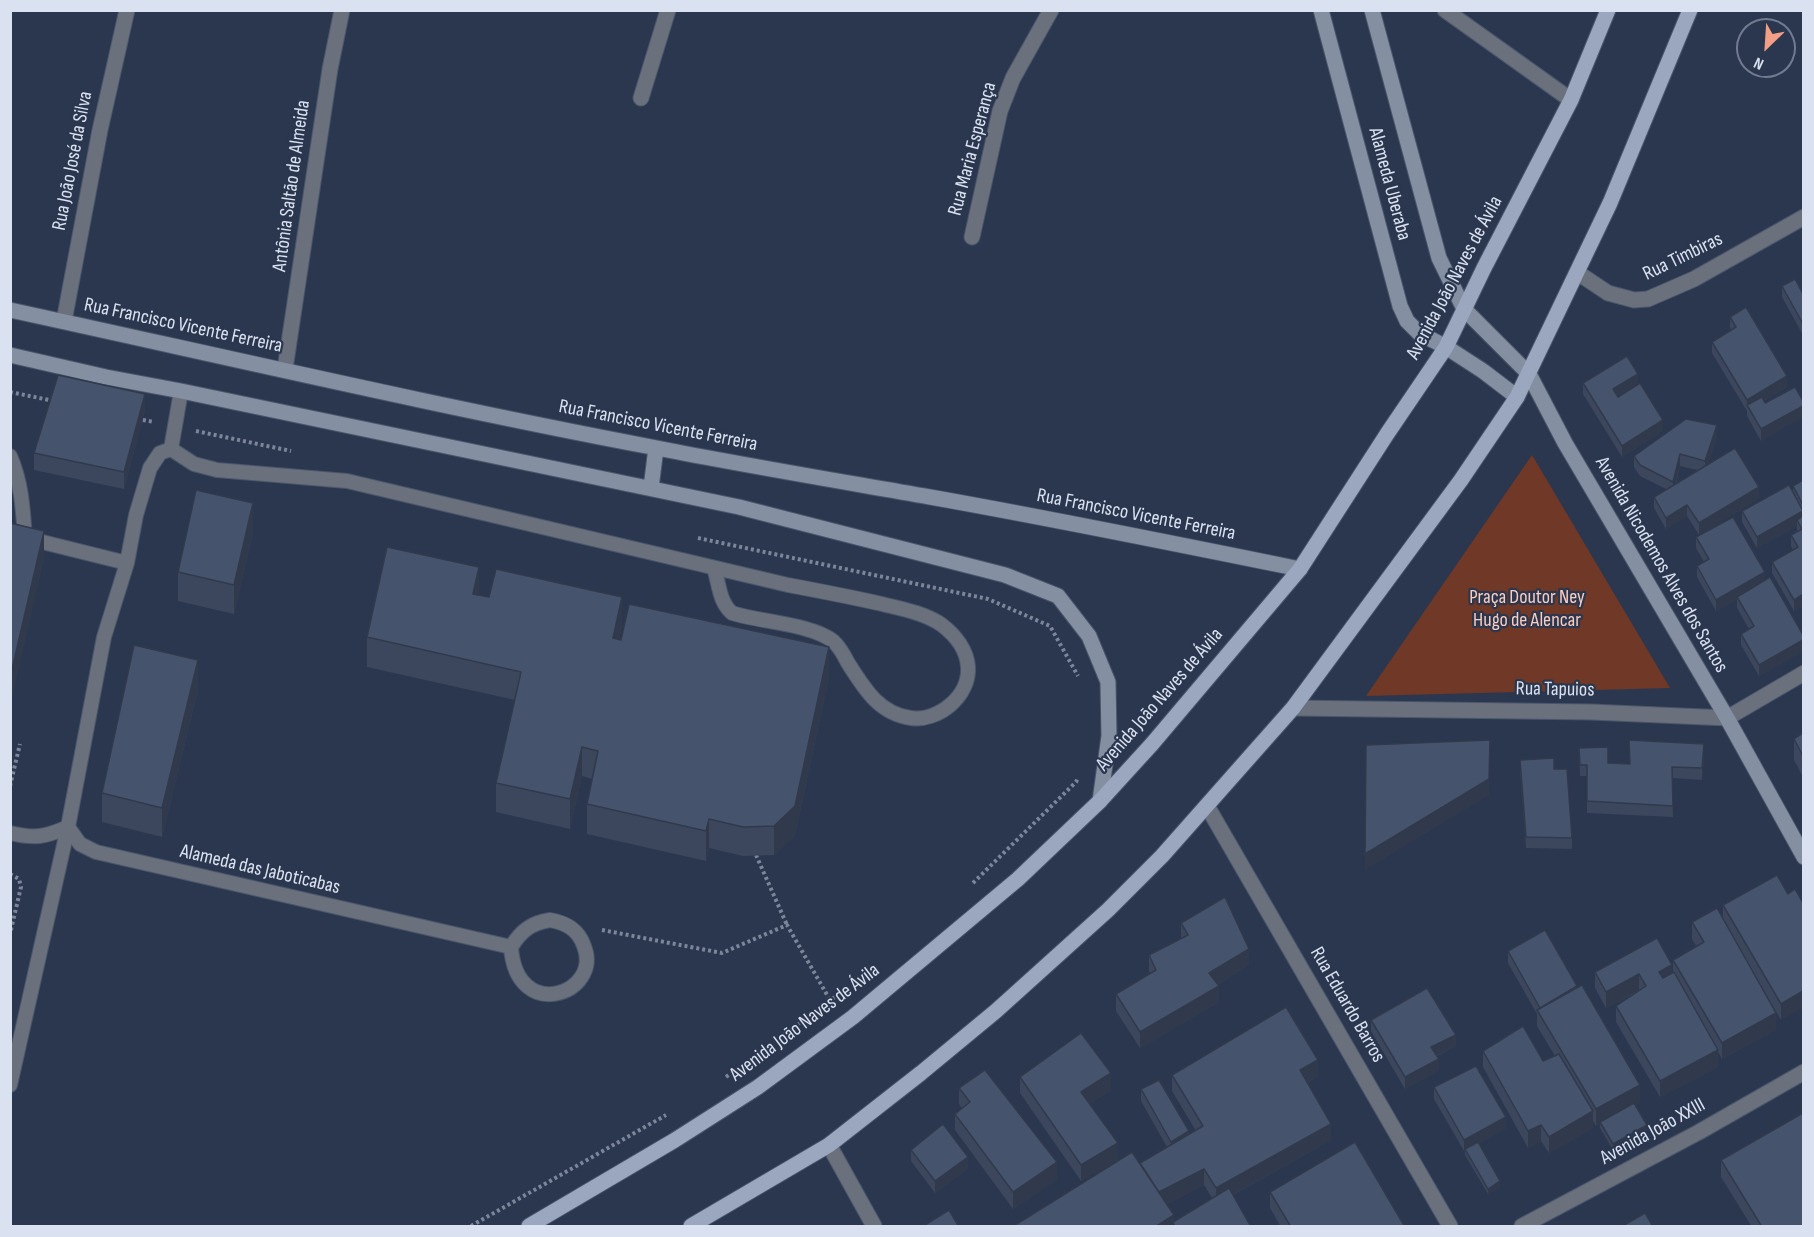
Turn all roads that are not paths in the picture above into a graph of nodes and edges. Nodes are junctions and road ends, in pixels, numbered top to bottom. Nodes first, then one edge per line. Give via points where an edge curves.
1 (126, 10) edge
2 (342, 10) edge
3 (668, 10) edge
4 (1051, 10) edge
5 (1321, 10) edge
6 (1372, 10) edge
7 (1445, 10) edge
8 (1608, 10) edge
9 (1690, 10) edge
10 (641, 98) dead end
11 (1571, 100) junction
12 (1803, 217) edge
13 (972, 237) dead end
14 (1578, 273) junction
15 (1464, 309) junction
16 (10, 310) edge
17 (64, 321) junction
18 (1446, 347) junction
19 (10, 355) edge
20 (285, 369) junction
21 (1528, 374) junction
22 (181, 391) junction
23 (1517, 397) junction
24 (656, 448) junction
25 (171, 449) junction
26 (10, 456) edge
27 (651, 488) junction
28 (10, 534) edge
29 (25, 539) junction
30 (127, 563) junction
31 (714, 568) junction
32 (1300, 569) junction
33 (1803, 673) edge
34 (1293, 708) junction
35 (1727, 718) junction
36 (1100, 801) junction
37 (1207, 806) junction
38 (68, 827) junction
39 (10, 833) edge
40 (1803, 857) edge
41 (511, 947) junction
42 (1803, 1072) edge
43 (10, 1085) edge
44 (829, 1145) junction
45 (529, 1227) edge
46 (691, 1227) edge
47 (874, 1227) edge
48 (1450, 1227) edge
49 (1522, 1227) edge

1 - 17 street, Rua João José da Silva
2 - 20 street, Antônia Saltão de Almeida
3 - 10 street
4 - 13 street, Rua Maria Esperança via 1013,78 1000,111
5 - 18 main road, Alameda Uberaba via 1400,306 1419,333
6 - 15 main road, Alameda Uberaba via 1439,258
7 - 11 street
8 - 11 main road, Avenida João Naves de Ávila
9 - 14 main road
11 - 15 main road, Avenida João Naves de Ávila
12 - 14 street, Rua Timbiras via 1694,279 1648,299 1634,300 1608,293
14 - 21 main road
15 - 18 main road, Avenida João Naves de Ávila
15 - 21 main road, Avenida Nicodemos Alves dos Santos
16 - 17 main road, Rua Francisco Vicente Ferreira
17 - 20 main road, Rua Francisco Vicente Ferreira
18 - 23 main road, Alameda Uberaba
18 - 32 main road, Avenida João Naves de Ávila
19 - 22 main road
20 - 24 main road, Rua Francisco Vicente Ferreira
21 - 23 main road
21 - 35 main road, Avenida Nicodemos Alves dos Santos
22 - 25 lane
22 - 27 main road
23 - 34 main road via 1461,480
24 - 27 main road
24 - 32 main road, Rua Francisco Vicente Ferreira
25 - 30 lane via 160,453 150,468
25 - 31 lane via 194,464 217,470 347,481
26 - 29 lane via 23,501
27 - 36 main road via 1005,575 1058,596 1089,636 1108,682 1109,736
28 - 29 lane
29 - 30 lane
30 - 38 lane via 104,637
31 - 31 lane via 721,596 732,613 832,640 867,693 896,715 913,719 941,712 952,704 968,675 965,653 951,632 920,614
32 - 36 main road, Avenida João Naves de Ávila
33 - 35 street
34 - 35 street, Rua Tapuios via 1591,711
34 - 37 main road
35 - 40 main road, Avenida Nicodemos Alves dos Santos
36 - 45 main road, Avenida João Naves de Ávila via 1018,879 844,1024 758,1087
37 - 44 main road via 1108,910 996,1011
37 - 48 street, Rua Eduardo Barros
38 - 39 lane via 40,837
38 - 41 lane, Alameda das Jaboticabas via 80,844 96,852
38 - 43 lane
41 - 41 lane via 526,928 537,922 562,922 573,928 586,949 584,973 567,990 543,994 532,990 515,972
42 - 49 street, Avenida João XXIII
44 - 46 main road
44 - 47 street

